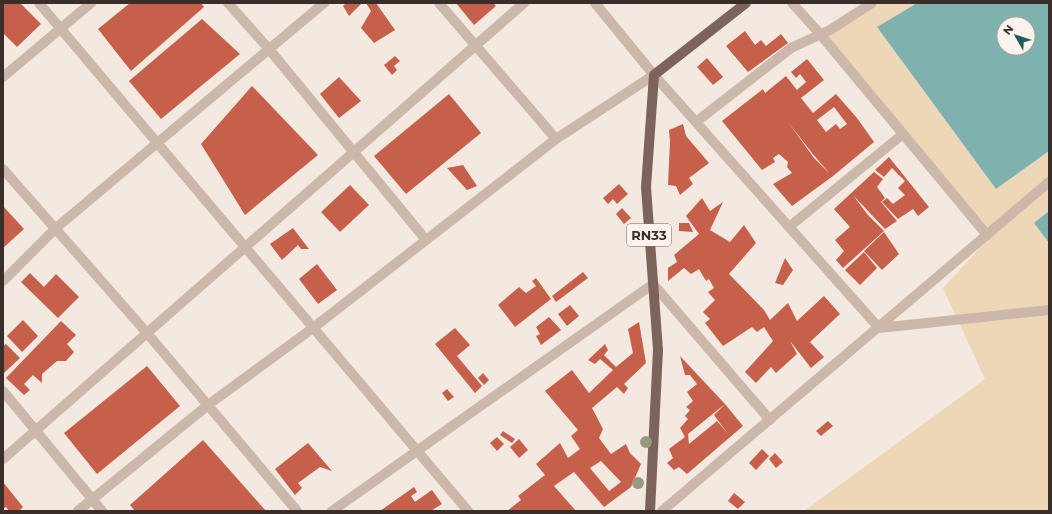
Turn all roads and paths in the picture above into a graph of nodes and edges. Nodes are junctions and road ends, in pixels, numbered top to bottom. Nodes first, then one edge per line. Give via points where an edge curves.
1 (39, 3) edge
2 (91, 3) edge
3 (228, 3) edge
4 (324, 3) edge
5 (439, 3) edge
6 (524, 3) edge
7 (595, 3) edge
8 (746, 3) edge
9 (792, 3) edge
10 (872, 3) edge
11 (61, 29) junction
12 (820, 34) junction
13 (475, 45) junction
14 (269, 49) junction
15 (654, 75) junction
16 (3, 77) edge
17 (696, 122) junction
18 (903, 134) junction
19 (556, 139) junction
20 (157, 143) junction
21 (354, 152) junction
22 (3, 169) edge
23 (1049, 182) edge
24 (789, 227) junction
25 (56, 228) junction
26 (987, 234) junction
27 (426, 240) junction
28 (246, 248) junction
29 (3, 281) edge
30 (652, 284) junction
31 (1049, 310) edge
32 (313, 328) junction
33 (879, 328) junction
34 (148, 333) junction
35 (3, 391) edge
36 (208, 405) junction
37 (770, 420) junction
38 (36, 430) junction
39 (418, 452) junction
40 (3, 459) edge
41 (92, 500) junction
42 (78, 511) edge
43 (102, 511) edge
44 (297, 511) edge
45 (332, 511) edge
46 (468, 511) edge
47 (650, 511) edge
48 (662, 511) edge

1 - 11 street
2 - 11 street
3 - 14 street
4 - 14 street
5 - 13 street
6 - 13 street
7 - 15 street
8 - 15 main road
9 - 12 street
10 - 12 street
11 - 16 street
11 - 20 street
12 - 17 street via 791,48
12 - 18 street
13 - 19 street
13 - 21 street
14 - 20 street
14 - 21 street
15 - 17 street
15 - 19 street
15 - 30 main road, RN33 via 646,187
17 - 24 street
18 - 24 street
18 - 26 street
19 - 27 street
20 - 25 street
20 - 28 street
21 - 27 street
21 - 28 street
22 - 25 street
23 - 26 street
24 - 33 street
25 - 29 street
25 - 34 street
26 - 33 street
27 - 32 street
28 - 32 street
28 - 34 street
30 - 37 street
30 - 39 street
30 - 47 main road, RN33 via 658,350
31 - 33 street
32 - 36 street
32 - 39 street
33 - 37 street
34 - 36 street
34 - 38 street
35 - 38 street
36 - 41 street
36 - 44 street
37 - 48 street
38 - 40 street
38 - 41 street
39 - 45 street
39 - 46 street
41 - 42 street
41 - 43 street

